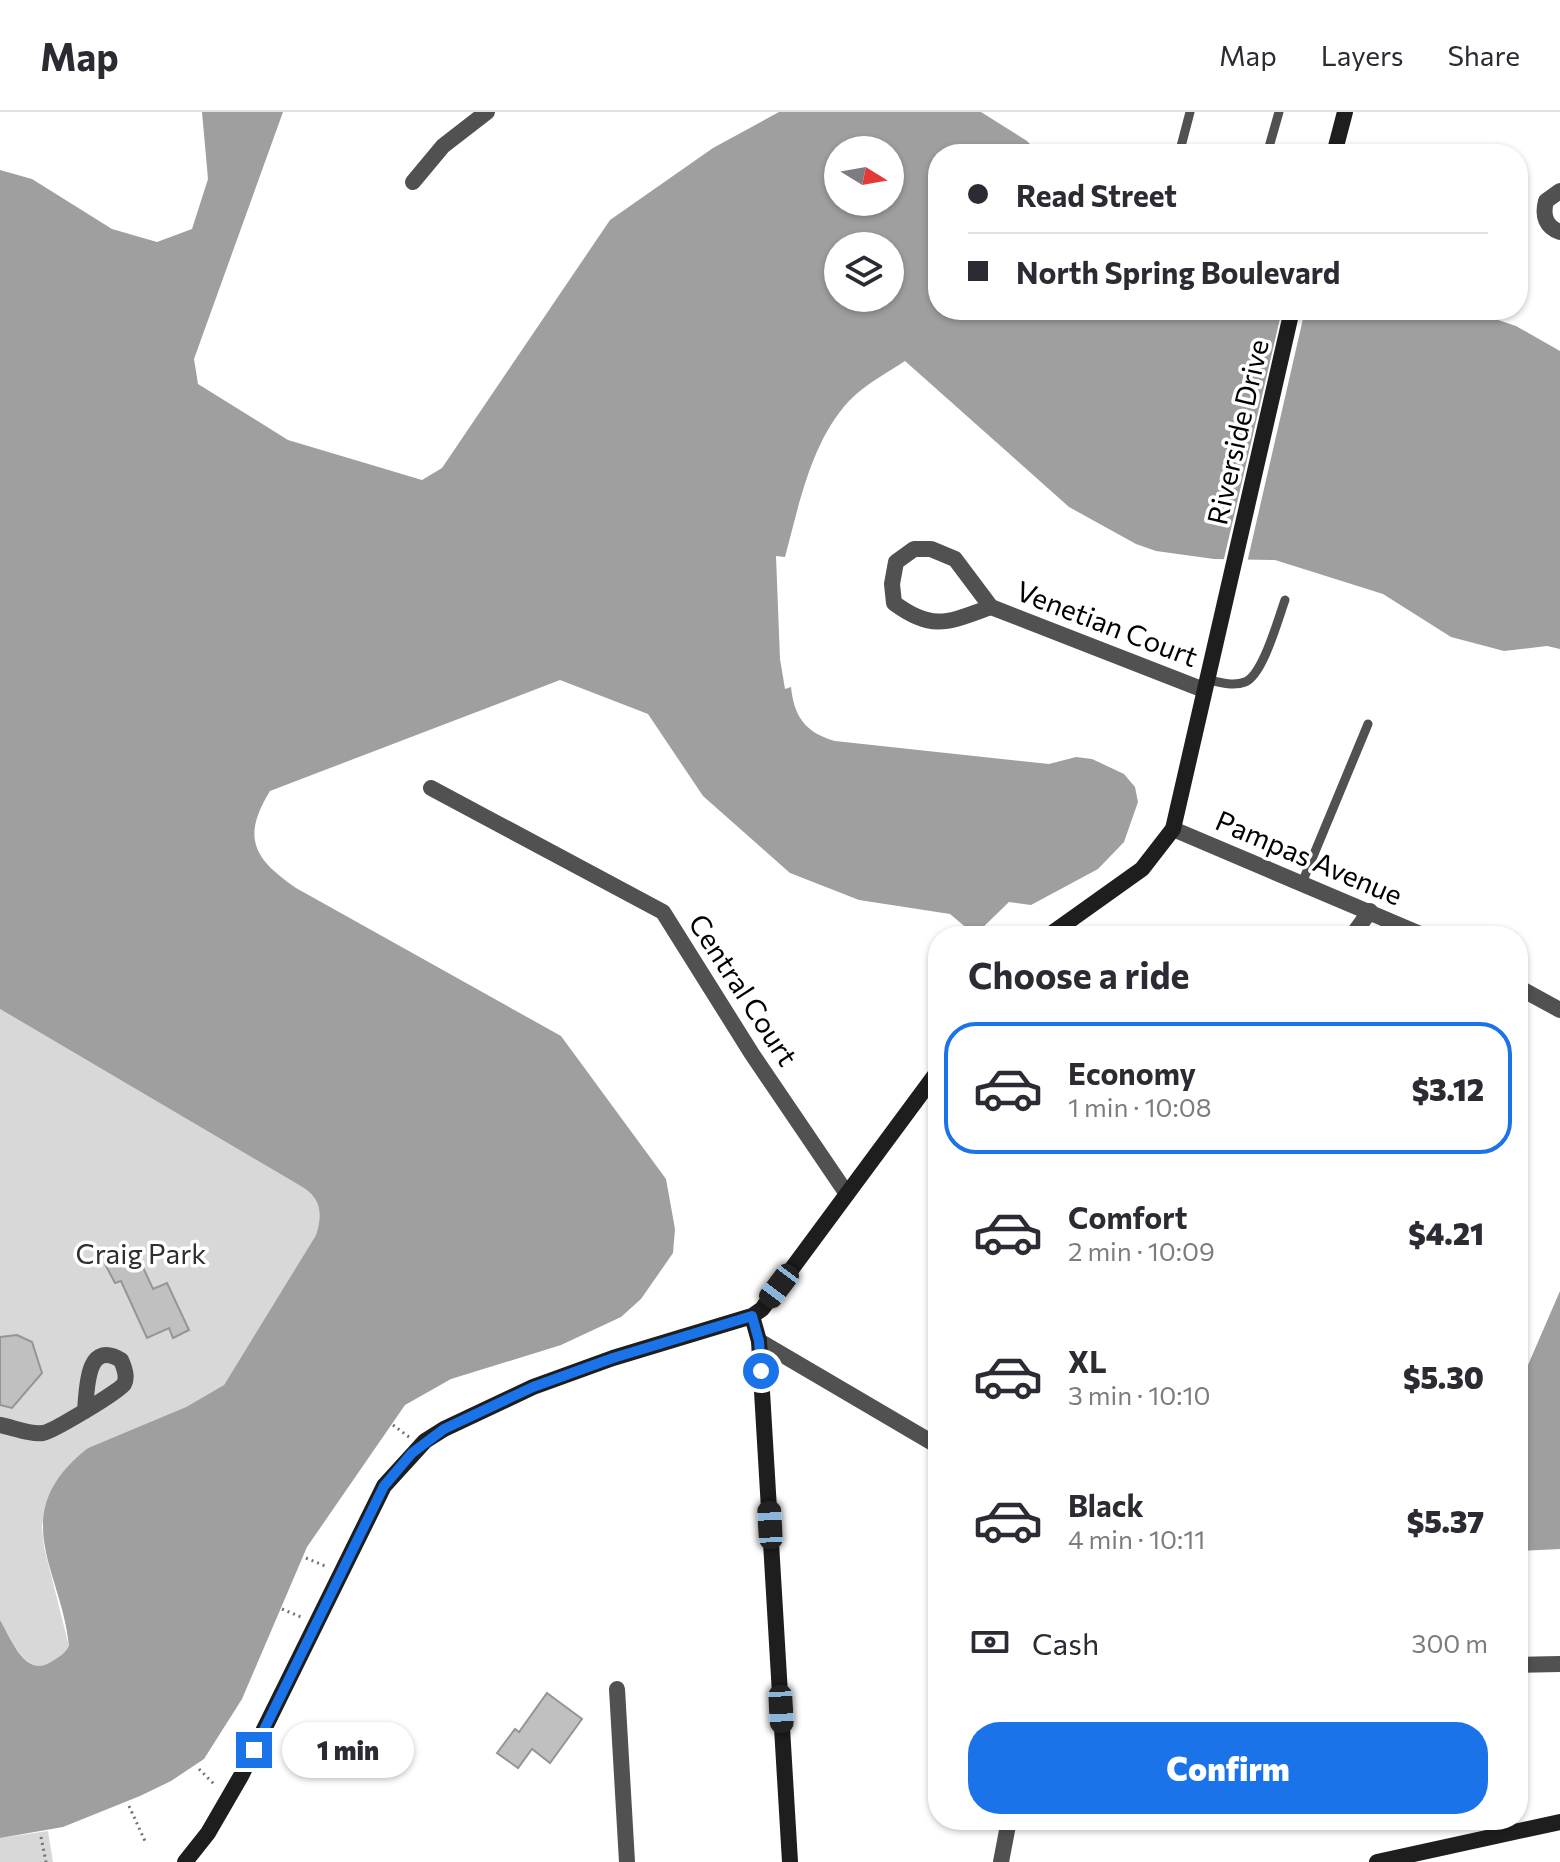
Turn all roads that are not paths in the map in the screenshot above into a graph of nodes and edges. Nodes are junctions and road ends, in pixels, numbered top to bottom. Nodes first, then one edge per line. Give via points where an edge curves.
1 (487, 112) edge
2 (1190, 112) edge
3 (1279, 112) edge
4 (1345, 112) edge
5 (472, 117) edge
6 (1182, 144) edge
7 (1270, 144) edge
8 (1337, 144) edge
9 (413, 182) dead end
10 (1560, 191) edge
11 (1560, 232) edge
12 (1290, 320) edge
13 (1285, 600) dead end
14 (991, 607) junction
15 (1205, 685) junction
16 (1368, 724) dead end
17 (431, 788) dead end
18 (1173, 829) junction
19 (1302, 883) junction
20 (1370, 911) junction
21 (1062, 926) edge
22 (1359, 926) edge
23 (1403, 926) edge
24 (1528, 992) edge
25 (1560, 1010) edge
26 (928, 1085) edge
27 (847, 1194) junction
28 (752, 1316) junction
29 (759, 1341) junction
30 (85, 1411) dead end
31 (0, 1425) edge
32 (928, 1440) edge
33 (1560, 1664) edge
34 (1528, 1665) edge
35 (617, 1689) dead end
36 (1560, 1822) edge
37 (1528, 1829) edge
38 (1007, 1830) edge
39 (1526, 1830) edge
40 (1402, 1859) edge
41 (185, 1862) edge
42 (627, 1862) edge
43 (790, 1862) edge
44 (1001, 1862) edge
45 (1377, 1862) edge

1 - 5 street
2 - 6 lane
3 - 7 lane
4 - 8 street
5 - 9 street
10 - 11 street via 1546,201 1544,215
12 - 15 street, Riverside Drive
13 - 15 lane via 1258,671 1247,682
14 - 14 street, Venetian Court via 955,559 931,549 914,549 896,562 894,603 914,618 937,625
14 - 15 street, Venetian Court
15 - 18 street, Riverside Drive
16 - 19 lane
17 - 27 street, Central Court via 663,912
18 - 19 street, Pampas Avenue
18 - 21 street via 1142,869
19 - 20 street, Pampas Avenue
20 - 22 street
20 - 23 street, Pampas Avenue
24 - 25 street
26 - 27 street
27 - 28 street
28 - 29 street
28 - 41 street via 560,1378 444,1429 412,1453 384,1486 241,1776
29 - 32 street
29 - 43 street
30 - 31 street via 44,1433
33 - 34 street
35 - 42 street
36 - 37 street
38 - 44 street
39 - 40 street
40 - 45 street

